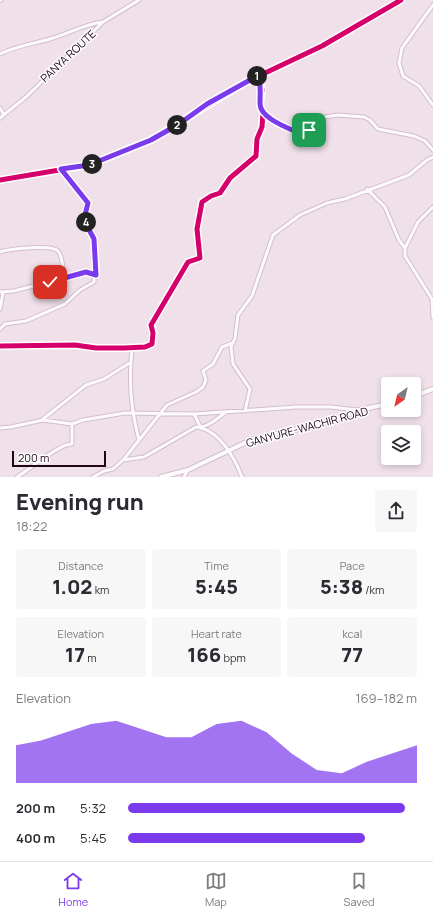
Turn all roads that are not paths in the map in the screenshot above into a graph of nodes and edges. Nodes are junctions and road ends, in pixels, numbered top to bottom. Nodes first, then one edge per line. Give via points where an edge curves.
1 (139, 0) edge
2 (401, 0) edge
3 (433, 5) edge
4 (103, 22) junction
5 (0, 54) edge
6 (259, 75) junction
7 (433, 105) edge
8 (0, 108) edge
9 (262, 113) junction
10 (4, 115) junction
11 (0, 118) edge
12 (433, 150) edge
13 (433, 157) edge
14 (61, 169) junction
15 (0, 180) edge
16 (367, 189) junction
17 (433, 207) edge
18 (405, 248) junction
19 (0, 252) edge
20 (96, 275) junction
21 (64, 278) junction
22 (1, 292) edge
23 (0, 309) edge
24 (433, 318) edge
25 (0, 329) edge
26 (233, 343) junction
27 (0, 346) edge
28 (132, 347) junction
29 (132, 362) junction
30 (433, 389) edge
31 (421, 393) edge
32 (381, 405) edge
33 (359, 410) junction
34 (245, 411) junction
35 (228, 412) junction
36 (132, 413) junction
37 (162, 414) junction
38 (194, 414) junction
39 (43, 420) junction
40 (72, 424) junction
41 (0, 428) edge
42 (201, 428) junction
43 (139, 440) junction
44 (228, 451) junction
45 (123, 460) junction
46 (188, 470) junction
47 (17, 477) edge
48 (93, 477) edge
49 (161, 477) edge
50 (184, 477) edge
51 (242, 477) edge

1 - 4 street, PANYA ROUTE
2 - 6 street via 322,46
3 - 7 street via 402,48 399,63 403,76 419,86
4 - 5 street via 93,23 53,39 28,43
4 - 10 street, PANYA ROUTE
6 - 9 street
6 - 14 street via 151,140 89,165
8 - 10 street
9 - 12 street via 304,134 324,117 338,115 364,118 370,120 378,129 414,136 425,141
9 - 28 street via 256,156 230,178 220,193 202,202 197,229 200,258 188,262 151,325 152,344
10 - 11 street, PANYA ROUTE
13 - 16 street via 409,175
14 - 15 street
14 - 20 street via 88,203 86,224 94,239
16 - 18 street via 385,207
16 - 26 street via 300,215 273,235 252,296 238,315
17 - 18 street via 418,222
18 - 24 street via 405,256 432,299
19 - 21 street via 55,249 59,252
20 - 21 street via 86,272
20 - 25 street via 93,284 80,290 65,304 26,321 5,324
21 - 22 street
22 - 23 street
26 - 34 street via 233,364 250,389
26 - 37 street via 222,347 213,364 203,371 206,380 203,387 167,405
27 - 28 street
28 - 29 street
29 - 36 street
29 - 39 street via 104,379 86,385
30 - 31 street
32 - 33 street, GANYURE-WACHIR ROAD
33 - 34 street via 296,407
33 - 44 street, GANYURE-WACHIR ROAD via 332,421 251,440
34 - 35 street
35 - 38 street
35 - 42 street
36 - 37 street
36 - 40 street
36 - 43 street
37 - 38 street
37 - 43 street
38 - 42 street
39 - 40 street
39 - 41 street
40 - 47 street via 72,444 55,451
42 - 44 street via 209,430
42 - 45 street via 196,427 144,457
43 - 45 street
44 - 46 street, GANYURE-WACHIR ROAD
44 - 51 street
45 - 48 street via 113,469
46 - 49 street, GANYURE-WACHIR ROAD
46 - 50 street

